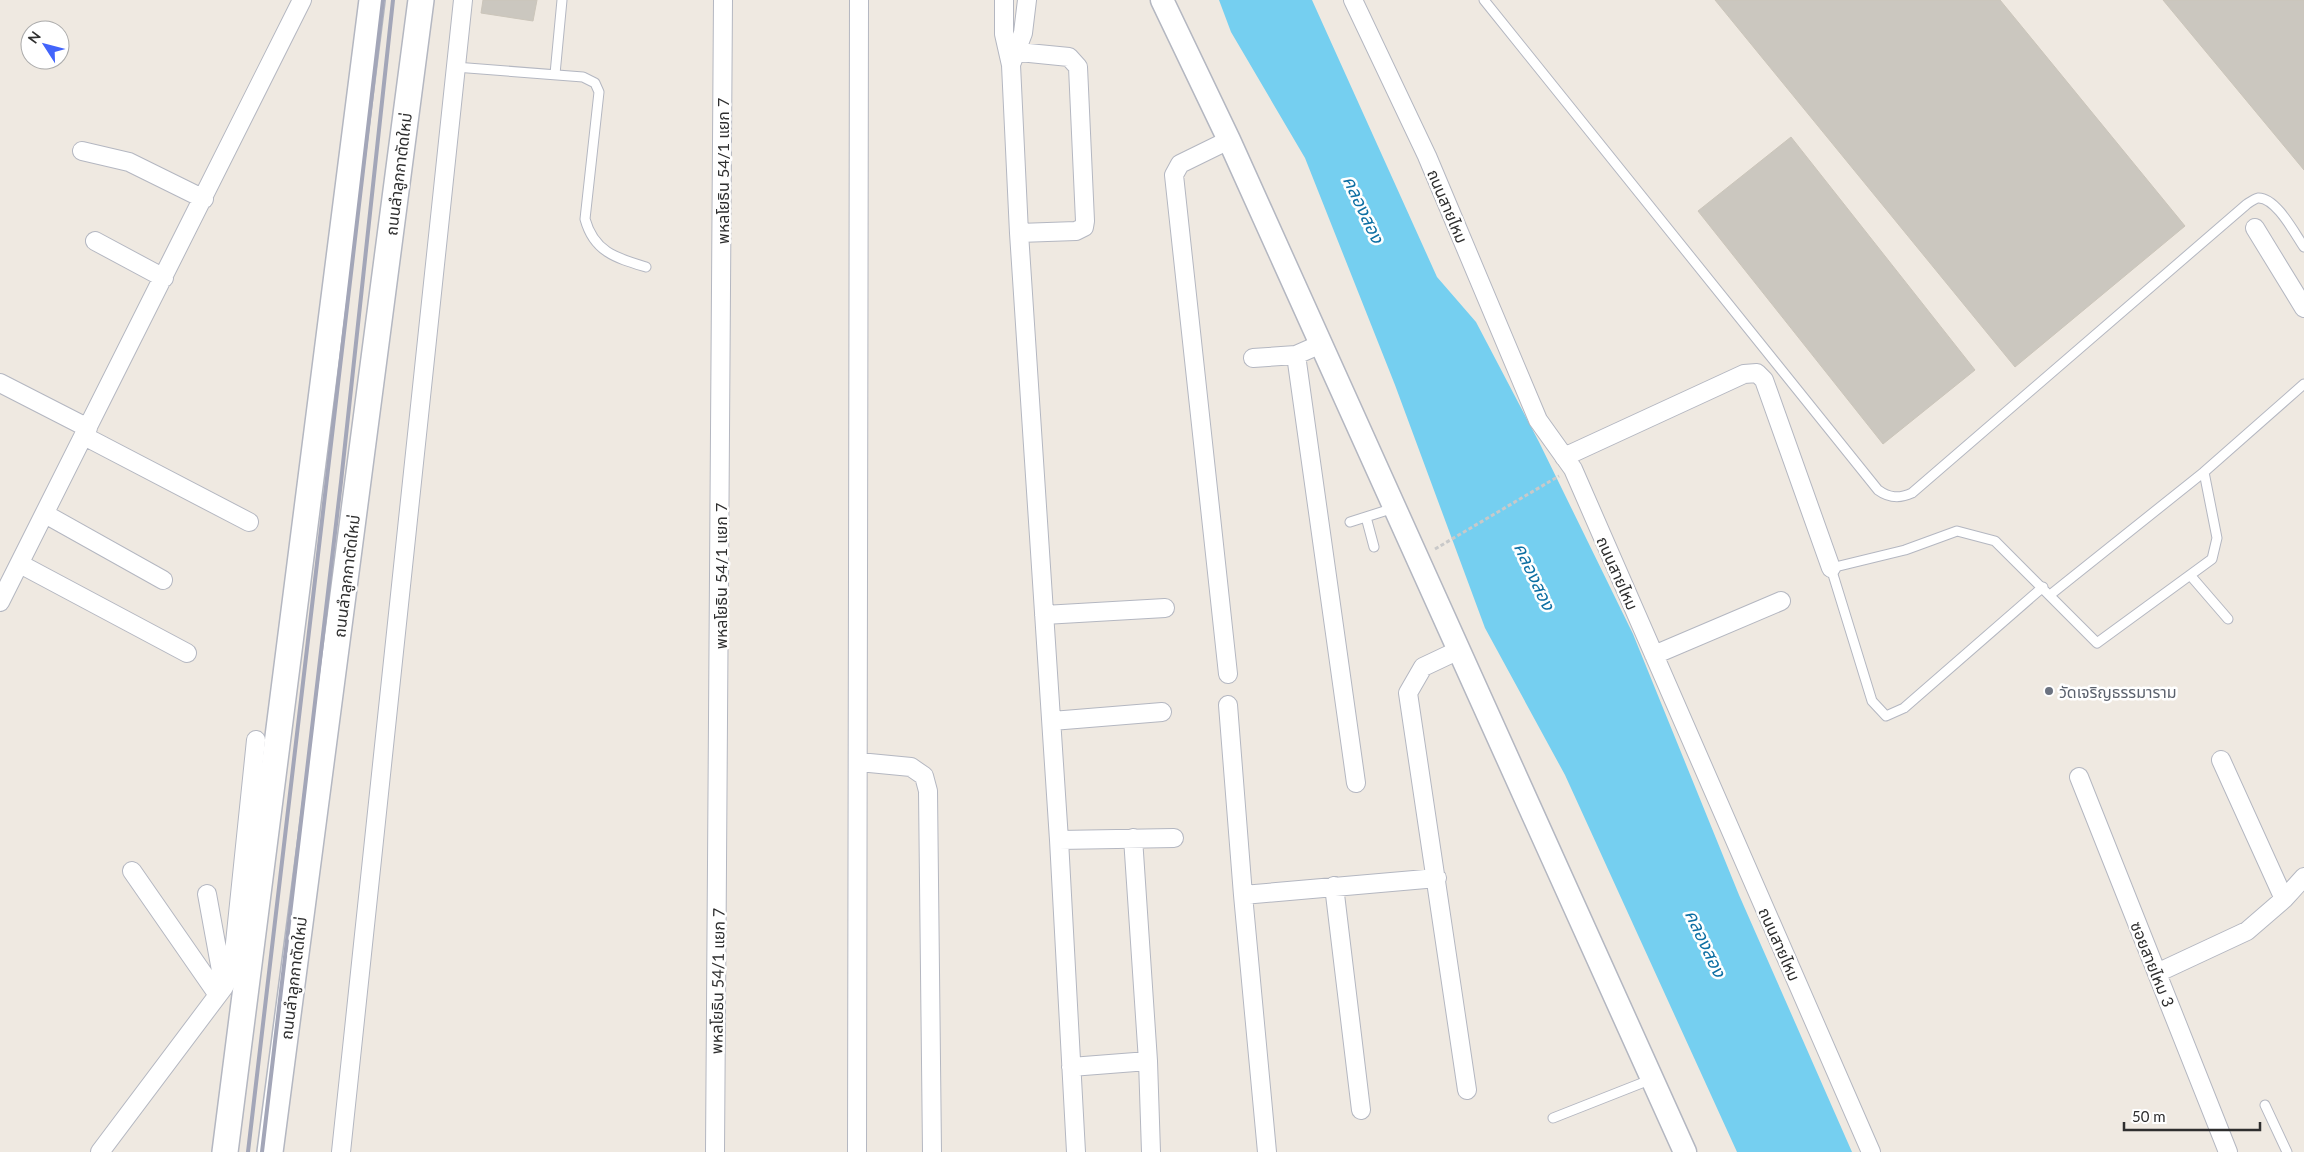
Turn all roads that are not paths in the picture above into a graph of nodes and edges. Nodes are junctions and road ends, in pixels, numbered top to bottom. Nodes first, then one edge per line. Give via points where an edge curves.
1 (302, 0) edge
2 (372, 0) edge
3 (421, 0) edge
4 (463, 0) edge
5 (562, 0) edge
6 (723, 0) edge
7 (859, 0) edge
8 (1004, 0) edge
9 (1027, 0) edge
10 (1162, 0) edge
11 (1353, 0) edge
12 (1484, 0) edge
13 (1012, 56) junction
14 (455, 66) junction
15 (555, 74) junction
16 (1229, 140) junction
17 (82, 150) dead end
18 (204, 199) junction
19 (2255, 228) dead end
20 (1019, 233) junction
21 (95, 241) dead end
22 (2304, 247) edge
23 (646, 267) dead end
24 (164, 278) junction
25 (2304, 308) edge
26 (1321, 344) junction
27 (1296, 355) junction
28 (1253, 358) dead end
29 (0, 383) edge
30 (2304, 384) edge
31 (86, 432) junction
32 (1564, 457) junction
33 (2204, 472) junction
34 (1395, 508) junction
35 (45, 514) junction
36 (1366, 517) junction
37 (249, 522) dead end
38 (1350, 522) dead end
39 (1374, 547) dead end
40 (20, 564) junction
41 (1831, 568) junction
42 (2190, 575) junction
43 (163, 580) dead end
44 (2043, 587) junction
45 (2050, 595) junction
46 (1781, 601) dead end
47 (0, 602) edge
48 (1166, 608) dead end
49 (1044, 615) junction
50 (2228, 620) dead end
51 (1459, 650) junction
52 (187, 653) dead end
53 (1654, 655) junction
54 (1228, 674) dead end
55 (1228, 705) dead end
56 (1162, 712) dead end
57 (1052, 721) junction
58 (256, 740) dead end
59 (2222, 760) dead end
60 (859, 762) junction
61 (2079, 777) dead end
62 (1356, 783) dead end
63 (1133, 838) junction
64 (1174, 838) dead end
65 (1059, 840) junction
66 (132, 871) dead end
67 (2304, 877) edge
68 (1437, 878) junction
69 (1334, 886) junction
70 (207, 894) dead end
71 (1243, 895) junction
72 (2284, 900) junction
73 (2157, 973) junction
74 (221, 991) junction
75 (1148, 1061) junction
76 (1071, 1067) junction
77 (1652, 1079) junction
78 (1467, 1090) dead end
79 (2265, 1105) dead end
80 (1361, 1110) dead end
81 (1553, 1118) dead end
82 (108, 1150) edge
83 (2284, 1151) edge
84 (225, 1152) edge
85 (270, 1152) edge
86 (341, 1152) edge
87 (715, 1152) edge
88 (857, 1152) edge
89 (932, 1152) edge
90 (1076, 1152) edge
91 (1150, 1152) edge
92 (1267, 1152) edge
93 (1685, 1152) edge
94 (1871, 1152) edge
95 (2228, 1152) edge

1 - 18 street
2 - 84 main road
3 - 85 main road, ถนนลำลูกกาตัดใหม่
4 - 14 street
5 - 15 lane
6 - 87 street, พหลโยธิน 54/1 แยก 7
7 - 60 street
8 - 13 street via 1004,34
9 - 13 street via 1023,33
10 - 16 street
11 - 32 street, ถนนสายไหม via 1428,156 1538,420
12 - 22 lane via 1878,490 1887,497 1902,498 1912,493 2257,198 2268,200 2275,206
13 - 20 street
13 - 20 street via 1069,57 1078,67 1085,221 1084,227 1076,231
14 - 15 lane
14 - 86 street
15 - 23 lane via 583,78 595,83 599,92 585,219 589,233 602,250 618,259
16 - 26 street
16 - 54 street via 1180,164 1174,175
17 - 18 street via 129,162
18 - 24 street
19 - 25 street
20 - 49 street
21 - 24 street
24 - 31 street
26 - 27 street
26 - 34 street
27 - 28 street
27 - 62 street
29 - 31 street
30 - 33 lane
31 - 35 street
31 - 37 street
32 - 41 street via 1744,374 1757,373 1764,380
32 - 53 street, ถนนสายไหม via 1573,469
33 - 42 lane via 2217,538 2212,559
33 - 45 lane
34 - 36 lane
34 - 51 street
35 - 40 street
35 - 43 street
36 - 38 lane
36 - 39 lane
40 - 47 street
40 - 52 street
41 - 44 lane via 1905,550 1957,530 1995,540
41 - 44 lane via 1872,701 1886,716 1904,708
42 - 45 lane via 2097,644
42 - 50 lane
44 - 45 lane
46 - 53 street
48 - 49 street
49 - 57 street
51 - 68 street via 1423,667 1408,693
51 - 77 street
53 - 94 street, ถนนสายไหม
55 - 71 street
56 - 57 street
57 - 65 street
58 - 74 street via 234,965
59 - 72 street
60 - 88 street
60 - 89 street via 911,767 924,776 928,790
61 - 73 street, ซอยสายไหม 3
63 - 64 street
63 - 65 street
63 - 75 street
65 - 76 street
66 - 74 street
67 - 72 street
68 - 69 street
68 - 78 street
69 - 71 street
69 - 80 street
70 - 74 street
71 - 92 street
72 - 73 street via 2248,932
73 - 95 street, ซอยสายไหม 3
74 - 82 street
75 - 76 street
75 - 91 street
76 - 90 street
77 - 81 lane
77 - 93 street
79 - 83 lane

